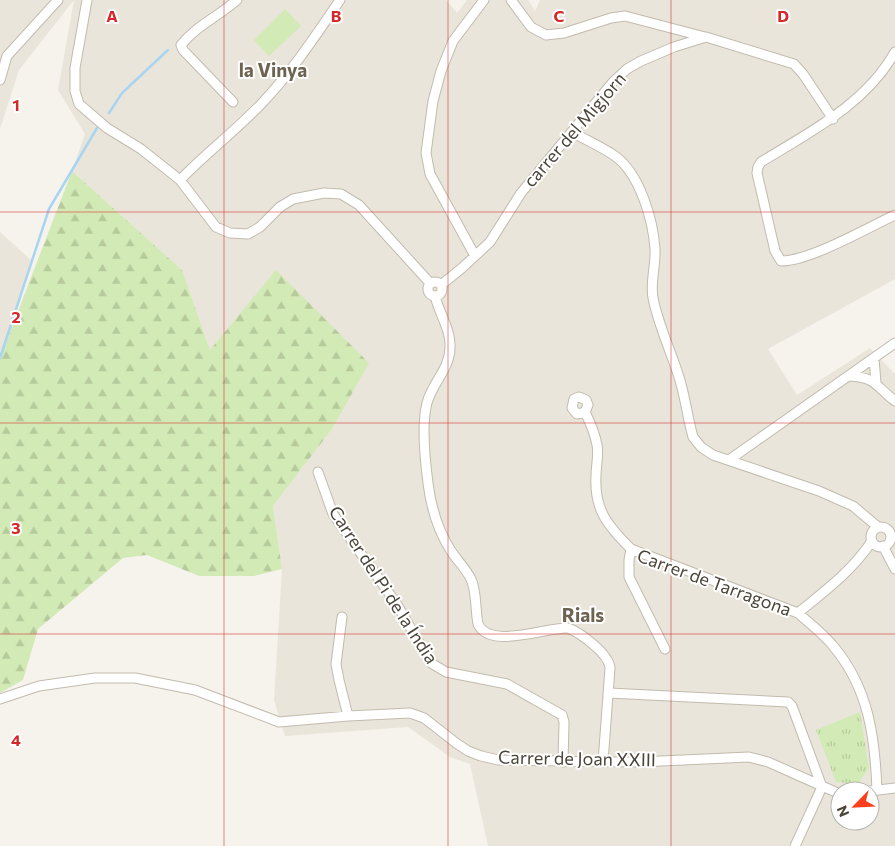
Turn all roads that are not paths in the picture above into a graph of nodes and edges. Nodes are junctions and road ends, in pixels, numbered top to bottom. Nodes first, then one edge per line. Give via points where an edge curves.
1 (58, 0) edge
2 (87, 0) edge
3 (237, 0) edge
4 (340, 0) edge
5 (484, 0) edge
6 (511, 0) edge
7 (706, 37) junction
8 (895, 52) edge
9 (0, 80) edge
10 (233, 102) dead end
11 (833, 119) junction
12 (572, 132) junction
13 (180, 180) junction
14 (895, 215) edge
15 (475, 256) junction
16 (430, 283) junction
17 (441, 285) junction
18 (435, 296) junction
19 (895, 343) edge
20 (874, 358) junction
21 (850, 376) junction
22 (876, 383) junction
23 (895, 401) edge
24 (585, 412) dead end
25 (729, 460) junction
26 (318, 472) dead end
27 (878, 527) junction
28 (892, 533) edge
29 (872, 541) junction
30 (883, 546) junction
31 (632, 549) junction
32 (895, 569) edge
33 (798, 613) junction
34 (342, 617) dead end
35 (665, 649) dead end
36 (609, 693) junction
37 (0, 699) edge
38 (348, 716) junction
39 (563, 762) junction
40 (604, 762) junction
41 (874, 781) edge
42 (822, 787) junction
43 (895, 788) edge
44 (830, 790) edge
45 (880, 790) edge
46 (795, 846) edge

1 - 9 street via 7,56
2 - 13 street via 75,68 75,91 79,104
3 - 10 street via 190,34 181,45
4 - 13 street via 304,54 264,102
5 - 15 street via 453,41 433,101 426,153 430,174
6 - 7 street via 531,27 546,35 625,16
7 - 11 street via 794,64
7 - 12 street, carrer del Migjorn via 641,60 627,69
8 - 11 street via 871,84
11 - 14 street via 761,162 758,167 775,251 781,261 792,261 821,250
12 - 15 street, carrer del Migjorn via 520,193 490,242
12 - 25 street via 615,156 634,177 648,212 653,238 653,300 679,375 694,437 705,450
13 - 16 street via 216,227 239,235 260,227 293,199 324,193 341,194 359,205
15 - 17 street, carrer del Migjorn
16 - 17 street
16 - 18 street via 428,293
17 - 18 street via 442,291
18 - 36 street via 450,346 446,366 427,403 425,447 428,482 440,532 474,587 478,624 486,633 503,636 565,628 572,630 594,645 608,660
19 - 20 street
20 - 21 street
20 - 22 street
21 - 22 street via 860,376
21 - 25 street
22 - 23 street
24 - 31 street via 598,446 598,506 608,525
25 - 27 street via 820,491 853,506
26 - 39 street, Carrer del Pi de la Índia via 333,514 396,602 431,663 446,672 507,684 562,716
27 - 28 street
27 - 29 street via 872,533
28 - 30 street via 890,542
29 - 30 street
29 - 33 street, Carrer de Tarragona via 836,583
30 - 32 street
31 - 33 street, Carrer de Tarragona
31 - 35 street, Carrer de Tarragona via 629,578
33 - 41 street via 834,646 855,682 872,730
34 - 38 street via 336,664
36 - 40 street
36 - 42 street via 788,702
37 - 38 street, Carrer de Joan XXIII via 39,686 95,678 135,678 195,690 279,722
38 - 39 street, Carrer de Joan XXIII via 410,713 424,718 456,744 481,756 498,760
39 - 40 street, Carrer de Joan XXIII
40 - 42 street, Carrer de Joan XXIII via 749,757 768,762
42 - 44 street, Carrer de Joan XXIII
42 - 46 street
43 - 45 street

